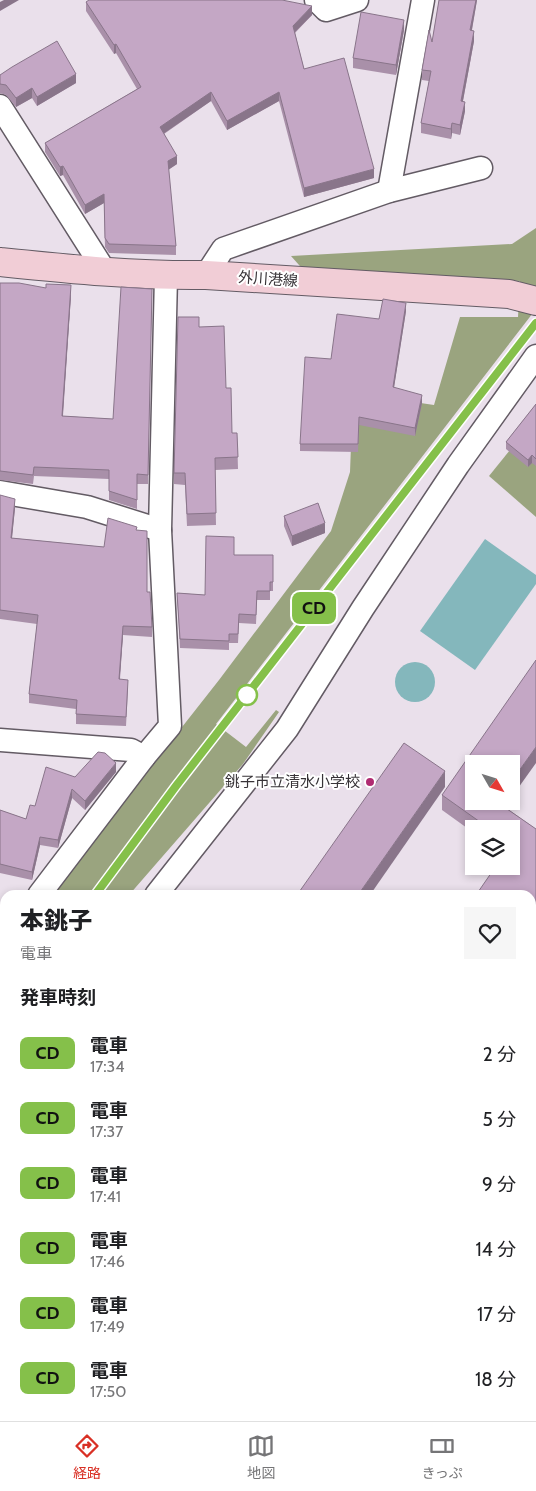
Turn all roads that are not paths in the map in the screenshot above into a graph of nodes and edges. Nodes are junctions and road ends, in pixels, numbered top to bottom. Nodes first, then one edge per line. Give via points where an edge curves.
1 (316, 0) edge
2 (357, 0) edge
3 (423, 0) edge
4 (0, 106) edge
5 (481, 168) dead end
6 (389, 191) junction
7 (0, 262) edge
8 (106, 273) junction
9 (206, 275) junction
10 (166, 276) junction
11 (536, 301) edge
12 (536, 356) edge
13 (0, 492) edge
14 (160, 530) junction
15 (0, 740) edge
16 (144, 757) junction
17 (44, 890) edge
18 (160, 890) edge

1 - 2 street via 326,10
3 - 6 street
4 - 8 street
5 - 6 street
6 - 9 street via 223,249
7 - 8 main road, 外川港線
8 - 10 main road, 外川港線
9 - 10 main road, 外川港線
9 - 11 main road, 外川港線 via 509,294
10 - 14 street
12 - 18 street via 458,465 287,729
13 - 14 street via 87,507
14 - 16 street via 170,726
15 - 16 street via 131,750
16 - 17 street

